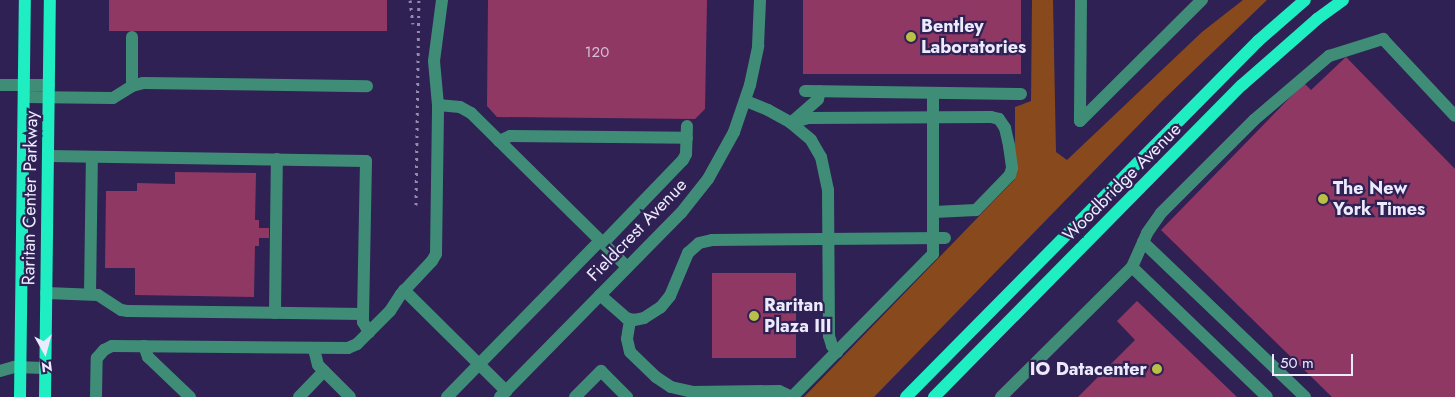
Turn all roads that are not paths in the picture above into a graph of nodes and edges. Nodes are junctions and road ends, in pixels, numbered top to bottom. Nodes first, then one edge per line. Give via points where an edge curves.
1 (25, 0) edge
2 (50, 0) edge
3 (442, 0) edge
4 (760, 0) edge
5 (1081, 0) edge
6 (1202, 0) edge
7 (1305, 0) edge
8 (1342, 0) edge
9 (132, 37) dead end
10 (0, 85) edge
11 (132, 86) junction
12 (367, 86) dead end
13 (24, 91) junction
14 (49, 91) junction
15 (805, 91) dead end
16 (820, 91) junction
17 (933, 93) junction
18 (1021, 94) dead end
19 (746, 101) junction
20 (438, 105) junction
21 (1455, 116) edge
22 (933, 118) junction
23 (792, 123) junction
24 (499, 141) junction
25 (48, 156) junction
26 (92, 157) junction
27 (277, 159) junction
28 (934, 212) junction
29 (939, 238) junction
30 (829, 239) junction
31 (602, 242) junction
32 (1142, 242) junction
33 (627, 267) junction
34 (1132, 267) junction
35 (404, 290) junction
36 (46, 294) junction
37 (90, 294) junction
38 (600, 295) junction
39 (275, 313) junction
40 (363, 314) junction
41 (630, 320) junction
42 (369, 332) junction
43 (144, 346) junction
44 (314, 349) junction
45 (837, 352) junction
46 (479, 364) junction
47 (20, 368) junction
48 (45, 368) junction
49 (0, 371) edge
50 (324, 371) junction
51 (675, 393) edge
52 (503, 394) edge
53 (20, 397) edge
54 (45, 397) edge
55 (96, 397) edge
56 (190, 397) edge
57 (298, 397) edge
58 (350, 397) edge
59 (446, 397) edge
60 (575, 397) edge
61 (627, 397) edge
62 (792, 397) edge
63 (906, 397) edge
64 (934, 397) edge
65 (1001, 397) edge
66 (1267, 397) edge
67 (1305, 397) edge

1 - 13 main road, Raritan Center Parkway
2 - 14 main road, Raritan Center Parkway
3 - 20 street via 434,61
4 - 19 street, Fieldcrest Avenue via 757,56
5 - 6 street via 1080,121
7 - 63 main road, Woodbridge Avenue via 1258,41
8 - 64 main road, Woodbridge Avenue via 1242,85
9 - 11 street
10 - 13 street
11 - 12 street via 143,83
11 - 14 street via 113,98
13 - 14 street
13 - 47 main road, Raritan Center Parkway
14 - 25 main road, Raritan Center Parkway
15 - 16 street
16 - 17 street
16 - 23 street via 818,99
17 - 18 street
17 - 22 street
19 - 23 street
19 - 33 street, Fieldcrest Avenue via 726,150 700,191
20 - 24 street via 464,108
20 - 35 street via 436,254
21 - 32 street via 1382,39 1339,51 1314,68 1254,120 1161,213
22 - 23 street via 810,118
22 - 28 street
22 - 28 street via 998,119 1005,128 1012,168 1008,178 976,210
23 - 30 street via 811,140 823,163 828,190
24 - 31 street
24 - 31 street via 510,136 687,132 686,154 681,164
25 - 26 street
25 - 36 main road, Raritan Center Parkway
26 - 27 street
26 - 37 street
27 - 39 street
27 - 40 street via 366,161
28 - 29 street
29 - 30 street
29 - 45 street via 933,254
30 - 41 street via 703,241 688,253 673,290 661,307 644,318
30 - 45 street via 829,336
31 - 33 street
31 - 46 street
32 - 34 street
32 - 67 street
33 - 38 street, Fieldcrest Avenue
34 - 65 street
34 - 66 street
35 - 42 street
35 - 46 street
36 - 37 street
36 - 48 main road, Raritan Center Parkway
37 - 39 street via 127,311
38 - 41 street
38 - 52 street, Fieldcrest Avenue
39 - 40 street
40 - 42 street via 364,325
41 - 51 street via 628,344 633,355
42 - 44 street via 355,346
43 - 44 street
43 - 55 street via 112,346 101,353 96,362
43 - 56 street via 148,357
44 - 50 street via 316,362
45 - 62 street
46 - 52 street
46 - 59 street
47 - 48 street
47 - 49 street
47 - 53 main road, Raritan Center Parkway
48 - 54 main road, Raritan Center Parkway
50 - 57 street
50 - 58 street
51 - 62 street via 775,391
60 - 61 street via 601,371

